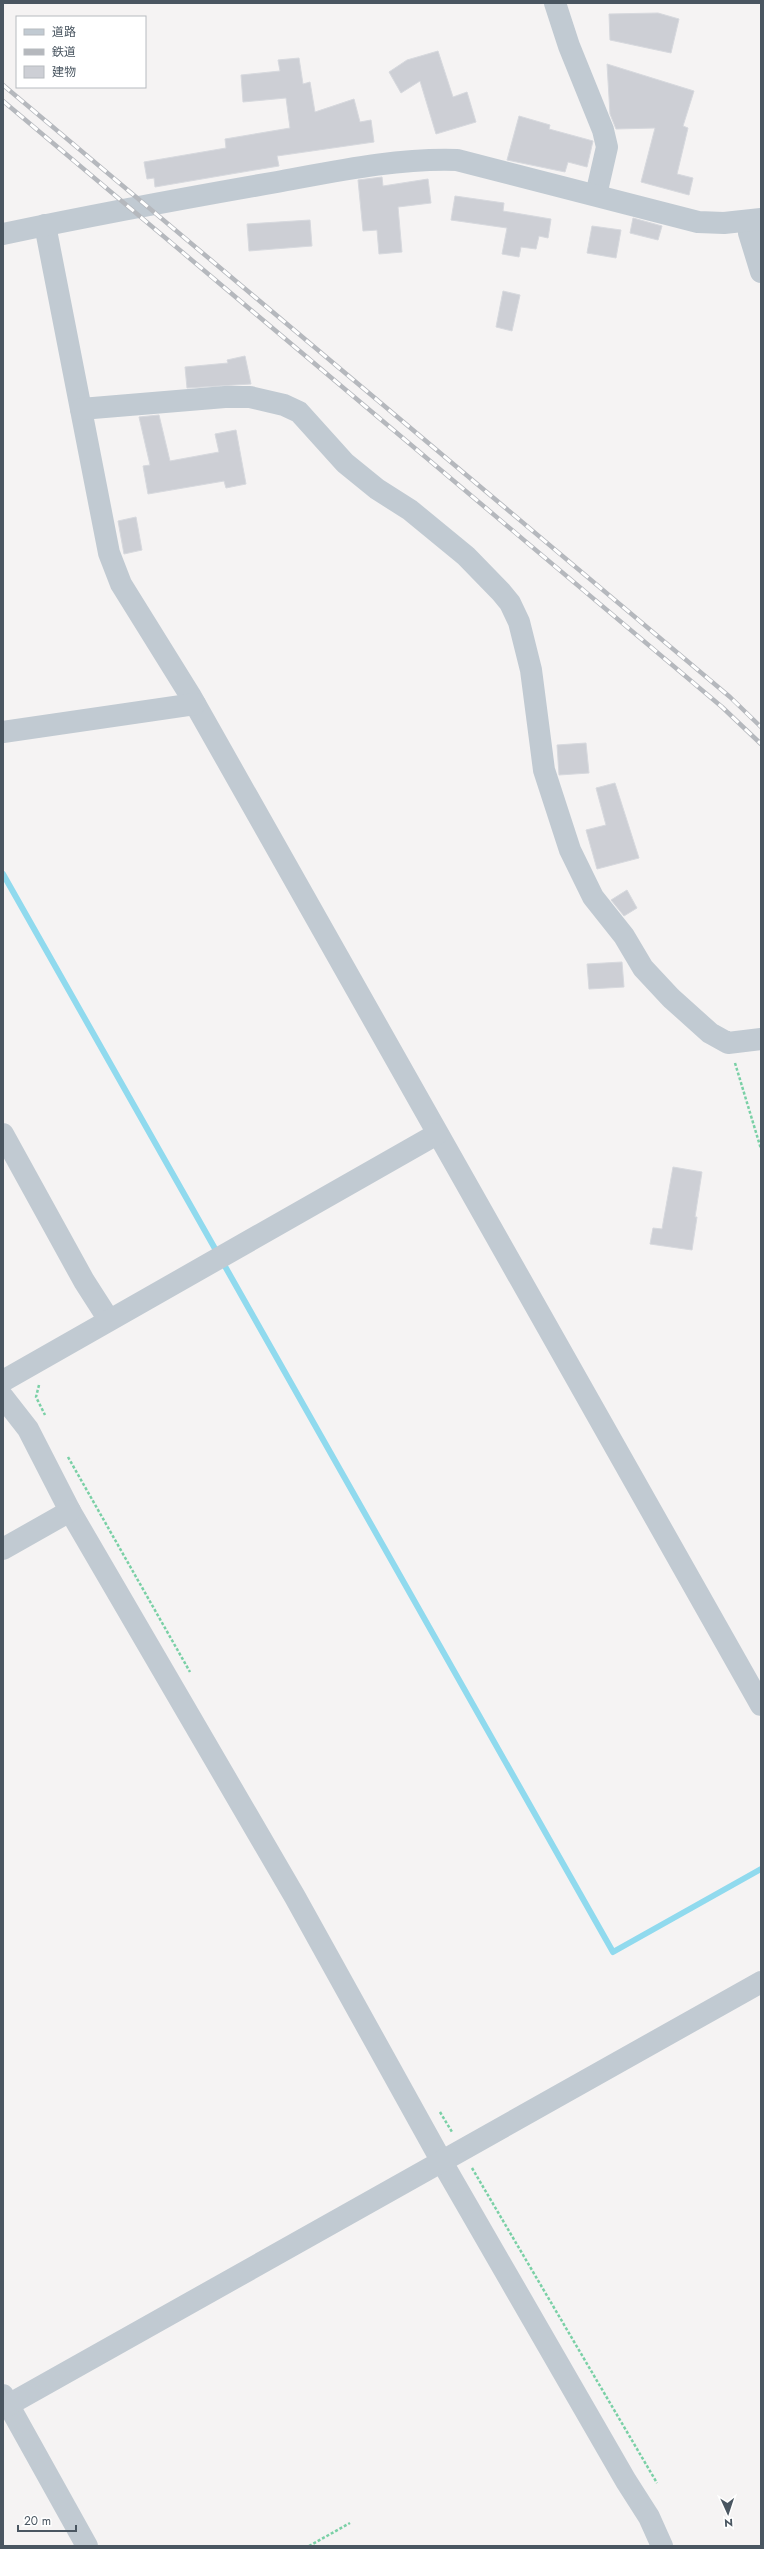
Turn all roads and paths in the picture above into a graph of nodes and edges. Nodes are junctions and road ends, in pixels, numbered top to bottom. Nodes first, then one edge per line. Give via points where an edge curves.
1 (555, 3) edge
2 (596, 195) junction
3 (755, 220) edge
4 (45, 225) junction
5 (3, 234) edge
6 (761, 272) edge
7 (81, 409) junction
8 (195, 704) junction
9 (3, 732) edge
10 (761, 1039) edge
11 (728, 1043) junction
12 (3, 1134) edge
13 (437, 1134) junction
14 (761, 1149) edge
15 (109, 1320) junction
16 (3, 1380) edge
17 (44, 1381) dead end
18 (3, 1397) edge
19 (48, 1420) dead end
20 (66, 1454) dead end
21 (70, 1511) junction
22 (3, 1549) edge
23 (194, 1678) dead end
24 (761, 1705) edge
25 (761, 1982) edge
26 (439, 2110) dead end
27 (462, 2150) junction
28 (442, 2162) junction
29 (5, 2402) edge
30 (657, 2483) dead end
31 (350, 2523) dead end
32 (87, 2546) edge
33 (309, 2546) edge
34 (662, 2546) edge

1 - 2 street via 569,46 603,130 607,147
2 - 3 street via 698,222
2 - 4 street via 457,160 427,159 314,175 130,207
3 - 6 street via 749,234
4 - 5 street
4 - 7 street
7 - 8 street via 109,553 121,584
7 - 11 street via 225,397 250,397 284,405 299,412 346,463 377,489 410,510 489,578 510,603 526,640 544,770 581,876 593,897 624,936 643,968 689,1016 710,1033
8 - 9 street
8 - 13 street
10 - 11 street
11 - 14 path
12 - 15 street via 84,1281
13 - 15 street
13 - 24 street
15 - 16 street
17 - 19 path via 38,1388 36,1397
18 - 21 street via 28,1429
20 - 23 path
21 - 22 street
21 - 28 street via 295,1897
25 - 27 street
26 - 27 path
27 - 28 street
27 - 30 path
28 - 29 street
28 - 34 street via 649,2518
29 - 32 street
31 - 33 path

